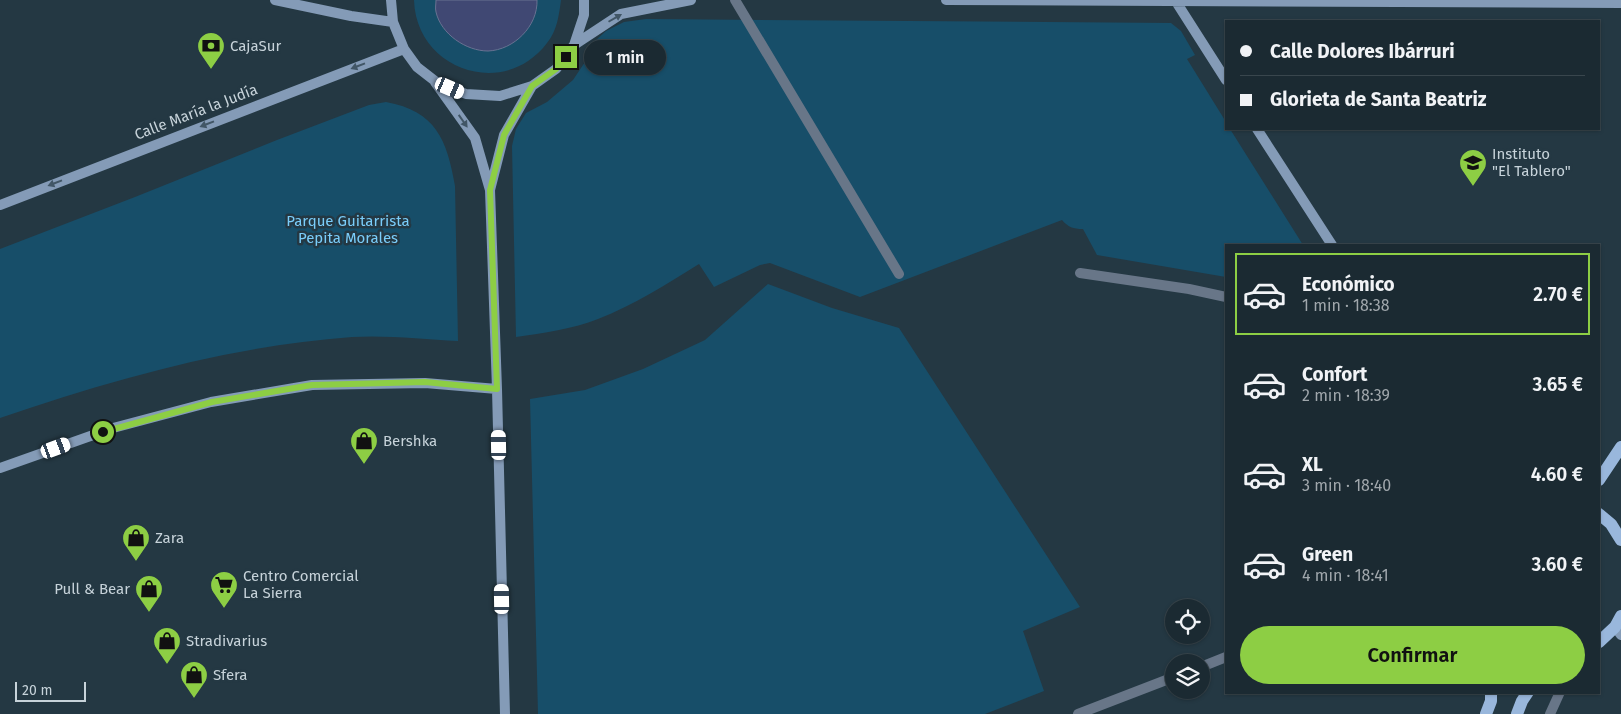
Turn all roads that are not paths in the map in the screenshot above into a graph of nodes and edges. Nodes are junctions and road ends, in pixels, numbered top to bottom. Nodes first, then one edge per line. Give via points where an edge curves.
1 (275, 0) edge
2 (391, 0) edge
3 (584, 0) edge
4 (691, 0) edge
5 (736, 0) edge
6 (946, 0) edge
7 (1175, 0) edge
8 (1621, 3) edge
9 (393, 22) junction
10 (574, 45) junction
11 (404, 49) junction
12 (1225, 78) edge
13 (435, 81) junction
14 (532, 86) junction
15 (1259, 130) edge
16 (490, 190) junction
17 (0, 204) edge
18 (1331, 244) edge
19 (1080, 272) dead end
20 (899, 274) dead end
21 (1225, 297) edge
22 (497, 389) junction
23 (1621, 447) edge
24 (0, 468) edge
25 (1600, 478) edge
26 (1600, 515) edge
27 (1621, 540) edge
28 (1619, 626) edge
29 (1600, 641) edge
30 (1225, 657) edge
31 (1210, 663) edge
32 (1165, 680) edge
33 (1491, 694) edge
34 (1527, 694) edge
35 (1559, 694) edge
36 (505, 714) edge
37 (1078, 714) edge
38 (1486, 714) edge
39 (1517, 714) edge
40 (1550, 714) edge

1 - 9 main road
2 - 9 main road
3 - 10 main road via 584,15
10 -> 4 main road via 621,14
5 - 20 street
6 - 7 main road
7 - 8 main road
7 - 12 main road
9 - 11 main road
10 - 14 main road via 556,69
11 - 13 main road via 417,67
11 -> 17 main road, Calle María la Judía
13 - 14 main road via 466,94 500,96
13 -> 16 main road via 475,138
14 - 16 main road via 504,135
15 - 18 main road
16 - 22 main road
19 - 21 street
22 - 24 main road via 425,382 312,385 212,402 113,428
22 - 36 main road
23 - 25 main road
26 - 27 main road via 1611,524
28 - 29 main road
30 - 31 street
32 - 37 street
33 - 38 main road
34 - 39 main road
35 - 40 street

